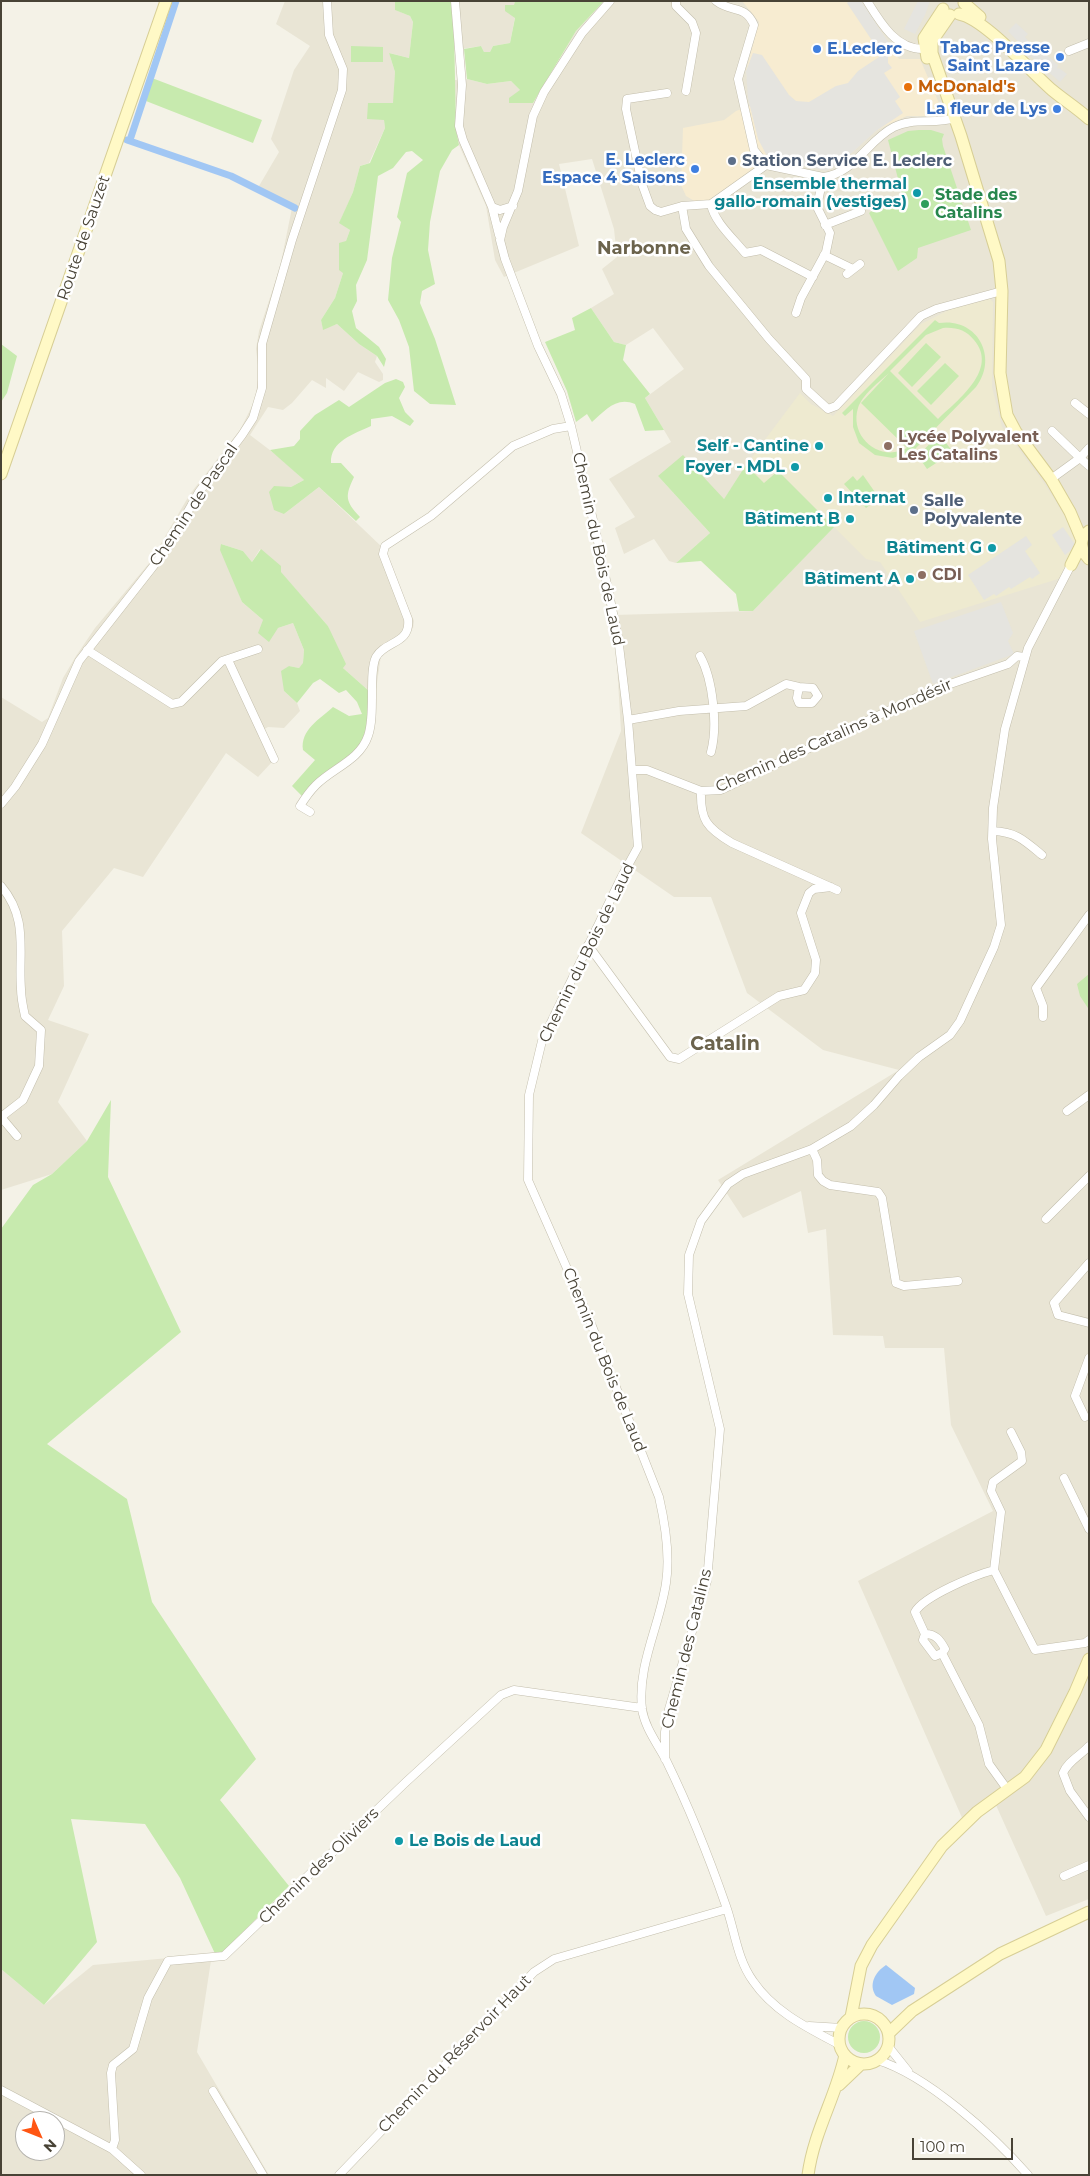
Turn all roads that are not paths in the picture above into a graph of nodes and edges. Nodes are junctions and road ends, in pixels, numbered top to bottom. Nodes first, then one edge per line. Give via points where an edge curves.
1 (166, 1) edge
2 (327, 1) edge
3 (455, 1) edge
4 (610, 1) edge
5 (676, 1) edge
6 (716, 1) edge
7 (737, 1) edge
8 (867, 1) edge
9 (954, 7) edge
10 (743, 10) junction
11 (927, 43) junction
12 (1089, 43) edge
13 (1068, 51) dead end
14 (686, 91) dead end
15 (667, 93) dead end
16 (952, 119) junction
17 (1089, 119) edge
18 (766, 165) junction
19 (823, 177) junction
20 (711, 204) junction
21 (513, 206) junction
22 (682, 206) junction
23 (492, 207) junction
24 (861, 211) dead end
25 (825, 225) junction
26 (500, 240) junction
27 (824, 255) junction
28 (860, 264) dead end
29 (812, 277) junction
30 (1002, 291) junction
31 (796, 313) dead end
32 (1075, 403) dead end
33 (1089, 414) edge
34 (571, 426) junction
35 (1052, 431) dead end
36 (1089, 448) edge
37 (1080, 458) junction
38 (1089, 466) edge
39 (1, 474) edge
40 (1051, 479) junction
41 (1070, 512) junction
42 (1089, 527) edge
43 (1084, 538) edge
44 (1089, 559) edge
45 (1071, 565) junction
46 (258, 649) dead end
47 (87, 650) junction
48 (700, 656) dead end
49 (1024, 657) junction
50 (228, 660) junction
51 (1008, 664) junction
52 (1021, 668) junction
53 (799, 687) dead end
54 (713, 709) junction
55 (628, 720) junction
56 (711, 752) dead end
57 (274, 759) dead end
58 (632, 770) junction
59 (701, 791) junction
60 (1, 804) edge
61 (310, 812) dead end
62 (993, 831) junction
63 (1042, 855) dead end
64 (1, 886) edge
65 (1089, 915) edge
66 (588, 945) junction
67 (1043, 1017) dead end
68 (1089, 1094) edge
69 (1068, 1111) dead end
70 (1, 1117) edge
71 (16, 1136) dead end
72 (812, 1149) junction
73 (1089, 1176) edge
74 (1046, 1219) dead end
75 (1089, 1263) edge
76 (958, 1282) dead end
77 (1089, 1323) edge
78 (1089, 1358) edge
79 (1085, 1417) dead end
80 (1011, 1432) dead end
81 (1064, 1478) dead end
82 (1089, 1529) edge
83 (994, 1570) junction
84 (925, 1634) junction
85 (1089, 1640) edge
86 (942, 1653) junction
87 (1089, 1659) edge
88 (642, 1708) junction
89 (1089, 1746) edge
90 (665, 1758) junction
91 (1007, 1789) junction
92 (1089, 1817) edge
93 (1089, 1865) edge
94 (1064, 1876) dead end
95 (727, 1909) junction
96 (1089, 1912) edge
97 (856, 1982) junction
98 (912, 2011) junction
99 (868, 2014) junction
100 (851, 2017) junction
101 (880, 2019) junction
102 (806, 2026) junction
103 (842, 2028) junction
104 (889, 2033) junction
105 (888, 2046) junction
106 (843, 2050) junction
107 (877, 2060) junction
108 (861, 2064) junction
109 (911, 2074) junction
110 (837, 2087) junction
111 (1, 2090) edge
112 (213, 2091) dead end
113 (112, 2149) junction
114 (141, 2175) edge
115 (263, 2175) edge
116 (339, 2175) edge
117 (808, 2175) edge
118 (1028, 2175) edge

1 - 39 main road, Route de Sauzet
2 - 47 street, Chemin de Pascal via 329,36 343,69 342,90 292,240 262,344 260,401 242,435 199,492 166,550
3 - 23 street, Chemin du Bois de Laud via 462,85 459,126
4 - 21 street via 582,33 544,92 533,116
5 - 14 street via 676,6 692,22 696,34
6 - 10 street
7 - 10 street
8 - 11 street via 886,30 909,47
9 - 11 main road
9 - 17 main road via 981,26
10 - 18 street via 754,25 738,79 754,150
11 - 16 main road
12 - 13 street
15 - 22 street via 627,99 626,109 650,206 661,212
16 - 19 street via 896,126 874,141 847,168
16 - 30 main road via 999,261
18 - 19 street
18 - 20 street
19 - 25 street via 816,207
20 - 22 street
20 - 29 street via 712,211 745,253 760,250
21 - 23 street via 500,210
21 - 26 street via 502,227
22 - 30 street via 686,230 709,266 806,379 806,389 828,409 836,406 921,316
23 - 26 street, Chemin du Bois de Laud
24 - 25 street
25 - 27 street via 830,234
26 - 34 street, Chemin du Bois de Laud
27 - 28 street via 850,272
27 - 29 street
29 - 31 street
30 - 40 main road via 1000,372 1007,415
32 - 33 street
34 - 55 street, Chemin du Bois de Laud via 618,637
34 - 61 street via 513,446 431,516 385,546 384,554 409,626 403,636 376,655 368,736 360,750 317,783 306,796 300,806
35 - 37 street
36 - 37 street
37 - 38 street
37 - 40 street
40 - 41 main road
41 - 42 main road
41 - 43 main road
43 - 44 main road
43 - 45 main road
44 - 45 main road
45 - 49 street, Chemin des Catalins
46 - 50 street
47 - 50 street via 172,704 181,702 222,661
47 - 60 street, Chemin de Pascal via 72,672 42,744
48 - 54 street via 707,668
49 - 51 street, Chemin des Catalins à Mondésir via 1017,656
49 - 52 street, Chemin des Catalins
50 - 57 street
51 - 52 street
51 - 59 street, Chemin des Catalins à Mondésir via 930,691 721,790
52 - 62 street, Chemin des Catalins via 1002,741
53 - 54 street via 786,684 746,706
54 - 55 street
54 - 56 street via 714,744
55 - 58 street, Chemin du Bois de Laud
58 - 59 street, Chemin des Catalins à Mondésir via 647,770
58 - 66 street, Chemin du Bois de Laud via 638,847
59 - 66 street via 702,813 707,825 718,835 834,889 814,889 801,913 816,960 815,973 804,990 779,996 679,1059 670,1057
62 - 63 street via 1019,836
62 - 72 street, Chemin des Catalins via 1001,924 994,947 960,1020 950,1035 898,1076 851,1126
64 - 70 street via 17,909 22,942 21,989 25,1016 41,1030 39,1066 23,1100
65 - 67 street via 1036,988 1043,1006
66 - 88 street, Chemin du Bois de Laud via 542,1041 530,1095 528,1180 588,1316 659,1497 665,1524 666,1582 644,1664
68 - 69 street
70 - 71 street
72 - 76 street via 818,1175 823,1181 830,1185 878,1192 882,1198 896,1283 904,1286
72 - 90 street, Chemin des Catalins via 743,1174 728,1184 701,1221 688,1255 688,1294 720,1429 706,1581 669,1709
73 - 74 street
75 - 77 street via 1054,1303 1058,1316
78 - 79 street via 1075,1396
80 - 83 street via 1022,1460 993,1482 991,1491 1001,1512
81 - 82 street
83 - 84 street via 918,1606 914,1612
83 - 85 street via 1035,1650
84 - 86 street via 932,1634 940,1640 945,1649
84 - 86 street via 923,1640 931,1653 935,1656
86 - 91 street via 979,1725 989,1764
87 - 91 main road via 1046,1750 1024,1777
88 - 90 street, Chemin du Bois de Laud via 652,1737
88 - 113 street, Chemin des Oliviers via 514,1690 501,1695 224,1956 168,1960 148,1998 133,2049 113,2065 115,2140
89 - 92 street via 1066,1765 1063,1773 1070,1791
90 - 95 street, Chemin du Bois de Laud via 707,1852
91 - 97 main road via 977,1812 926,1866 872,1945 860,1966
93 - 94 street
95 - 102 street, Chemin du Bois de Laud via 741,1960 752,1980 765,1997
95 - 116 street, Chemin du Réservoir Haut via 554,1959 534,1972
96 - 98 main road via 1000,1954
97 - 99 main road
97 - 100 main road
98 - 101 main road
98 - 104 main road
99 - 100 main road
99 - 101 main road
100 - 103 main road
101 - 104 main road
102 - 103 street
102 - 106 street, Chemin du Bois de Laud
103 - 106 main road
104 - 105 main road
105 - 107 main road
105 - 109 street
106 - 108 main road
106 - 110 main road
107 - 108 main road
107 - 109 street
108 - 110 main road
109 - 118 street via 977,2124
110 - 117 main road via 816,2137
111 - 113 street
112 - 115 street
113 - 114 street

